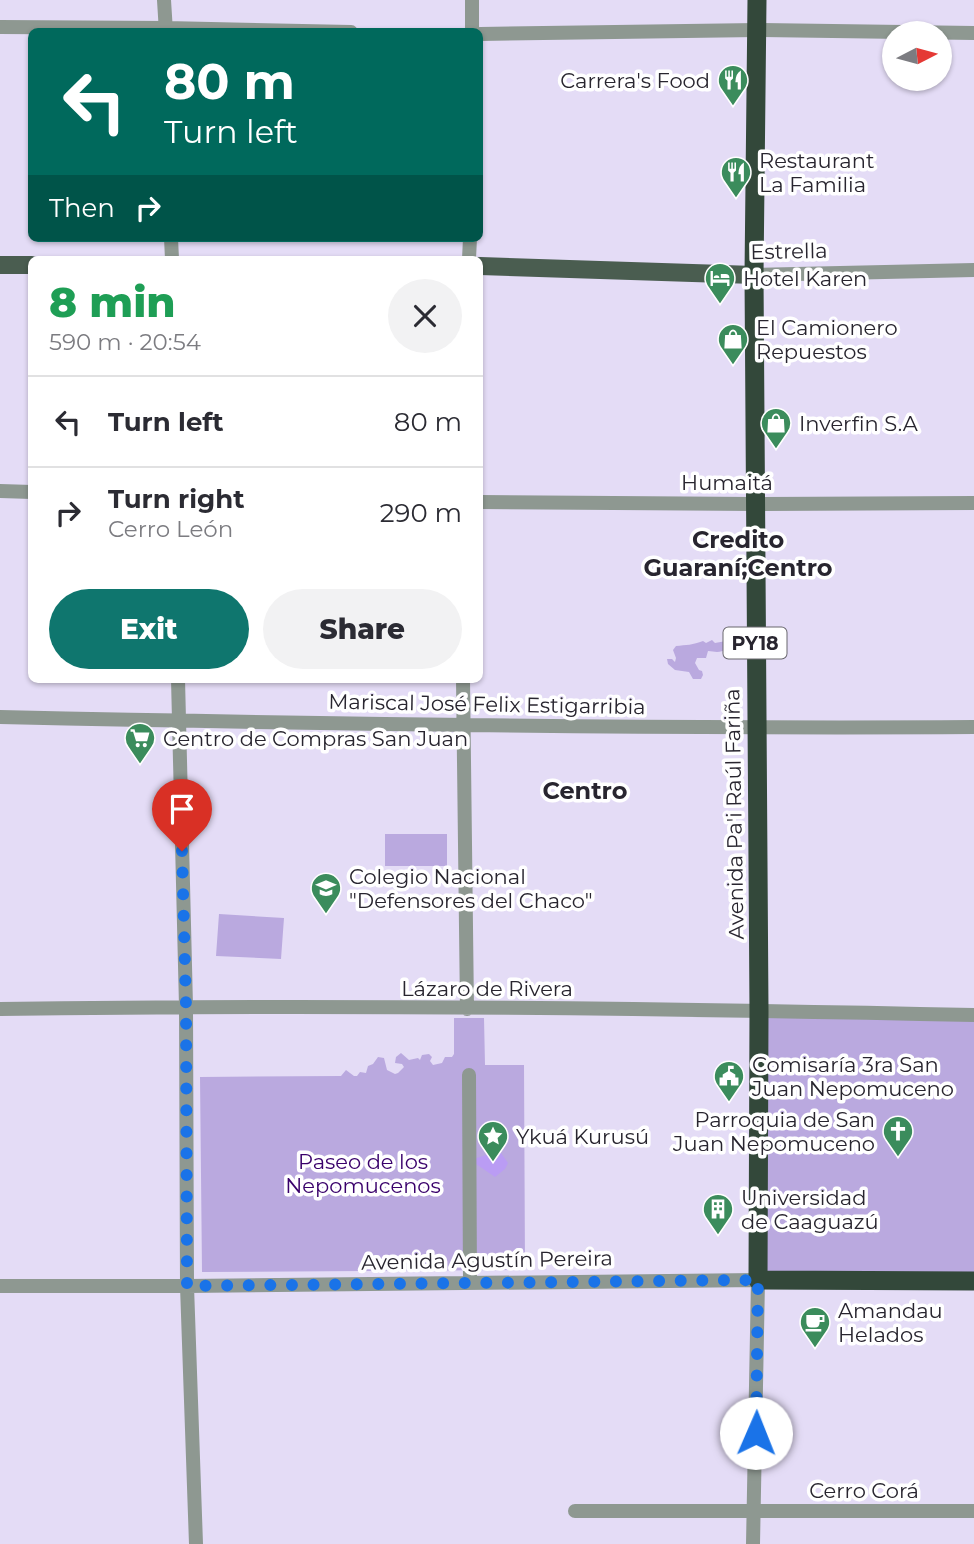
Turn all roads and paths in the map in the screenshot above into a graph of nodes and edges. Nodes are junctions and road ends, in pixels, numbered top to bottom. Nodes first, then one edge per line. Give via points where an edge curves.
1 (164, 0) edge
2 (471, 0) edge
3 (757, 0) edge
4 (0, 27) edge
5 (55, 28) edge
6 (166, 28) edge
7 (472, 28) edge
8 (757, 30) junction
9 (974, 33) edge
10 (483, 34) edge
11 (0, 265) edge
12 (28, 265) edge
13 (483, 266) edge
14 (974, 270) edge
15 (754, 275) junction
16 (0, 491) edge
17 (28, 492) edge
18 (483, 502) edge
19 (974, 503) edge
20 (755, 504) junction
21 (178, 683) edge
22 (463, 683) edge
23 (0, 718) edge
24 (179, 721) junction
25 (463, 725) junction
26 (974, 727) edge
27 (756, 728) junction
28 (186, 1006) junction
29 (0, 1009) edge
30 (467, 1009) junction
31 (759, 1011) junction
32 (974, 1015) edge
33 (469, 1076) dead end
34 (758, 1280) junction
35 (974, 1281) edge
36 (470, 1283) junction
37 (0, 1286) edge
38 (187, 1286) junction
39 (754, 1510) junction
40 (575, 1511) dead end
41 (974, 1511) edge
42 (196, 1544) edge
43 (754, 1544) edge

1 - 6 street
2 - 7 street
3 - 8 highway, Avenida Pa'i Raúl Fariña / PY18
4 - 5 street
8 - 9 street
8 - 10 street
8 - 15 highway, Avenida Pa'i Raúl Fariña / PY18
11 - 12 main road
13 - 15 main road, Estrella
14 - 15 street, Estrella
15 - 20 highway, Avenida Pa'i Raúl Fariña / PY18
16 - 17 street
18 - 20 street, Humaitá
19 - 20 street, Humaitá
20 - 27 highway, Avenida Pa'i Raúl Fariña / PY18
21 - 24 street
22 - 25 street
23 - 24 street, Mariscal José Felix Estigarribia
24 - 25 street, Mariscal José Felix Estigarribia
24 - 28 street
25 - 27 street, Mariscal José Felix Estigarribia
25 - 30 street
26 - 27 street, Mariscal José Felix Estigarribia
27 - 31 highway, Avenida Pa'i Raúl Fariña / PY18
28 - 29 street, Lázaro de Rivera
28 - 30 street, Lázaro de Rivera
28 - 38 street
30 - 31 street, Lázaro de Rivera
31 - 32 street, Lázaro de Rivera
31 - 34 highway, Avenida Pa'i Raúl Fariña
33 - 36 street
34 - 35 highway, Avenida Agustín Pereira
34 - 36 street, Avenida Agustín Pereira
34 - 39 street, Avenida Pa'i Raúl Fariña
36 - 38 street, Avenida Agustín Pereira
37 - 38 street, Avenida Agustín Pereira
38 - 42 street
39 - 40 street, Cerro Corá
39 - 41 street, Cerro Corá
39 - 43 street, Avenida Pa'i Raúl Fariña

